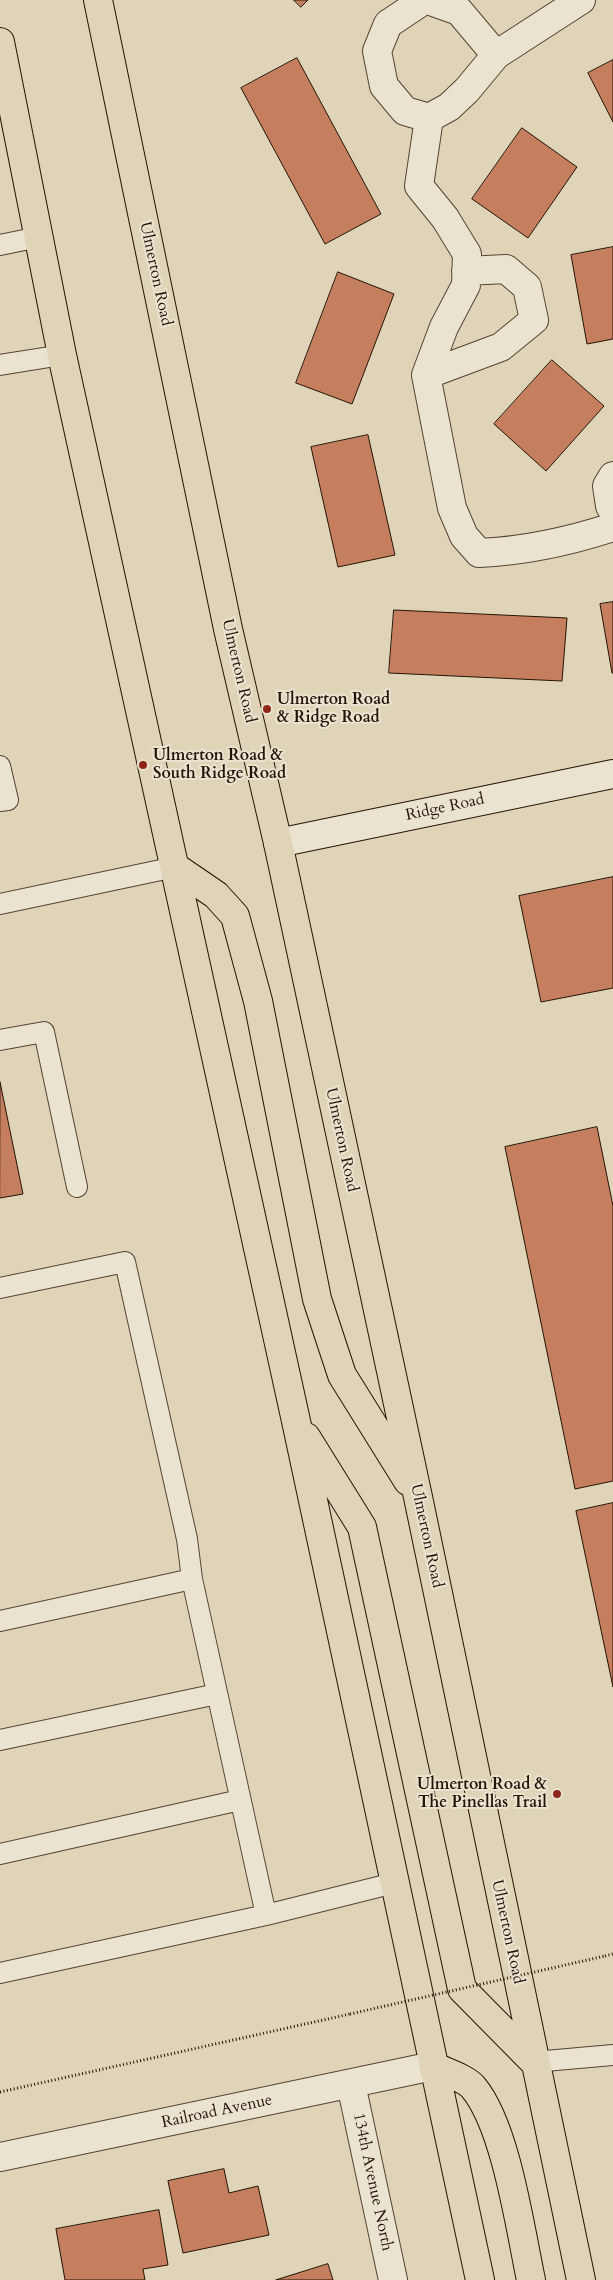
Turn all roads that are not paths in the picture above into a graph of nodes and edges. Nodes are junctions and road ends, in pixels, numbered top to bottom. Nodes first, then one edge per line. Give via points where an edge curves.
1 (98, 0) edge
2 (424, 0) edge
3 (428, 0) edge
4 (581, 0) edge
5 (0, 42) edge
6 (496, 55) junction
7 (5, 88) edge
8 (429, 118) junction
9 (39, 237) junction
10 (0, 245) edge
11 (466, 271) junction
12 (62, 355) junction
13 (0, 365) edge
14 (426, 375) junction
15 (613, 476) edge
16 (613, 511) edge
17 (613, 527) edge
18 (0, 766) edge
19 (613, 774) edge
20 (0, 801) edge
21 (278, 843) junction
22 (175, 867) junction
23 (0, 904) edge
24 (0, 1040) edge
25 (77, 1187) dead end
26 (0, 1288) edge
27 (296, 1421) junction
28 (418, 1497) junction
29 (192, 1579) junction
30 (0, 1622) edge
31 (217, 1694) junction
32 (0, 1740) edge
33 (240, 1800) junction
34 (0, 1854) edge
35 (394, 1883) junction
36 (266, 1914) junction
37 (0, 1973) edge
38 (613, 2055) edge
39 (534, 2062) junction
40 (433, 2066) junction
41 (351, 2084) junction
42 (0, 2157) edge
43 (393, 2280) edge
44 (480, 2280) edge
45 (531, 2280) edge
46 (581, 2280) edge

1 - 21 main road, Ulmerton Road via 228,628
2 - 8 street via 388,24 377,51 384,86 405,111
3 - 6 street via 459,11
4 - 6 street
5 - 7 main road
6 - 8 street via 467,90
7 - 9 main road
8 - 11 street via 419,186 445,218 467,254
9 - 10 lane
9 - 12 main road
11 - 14 street via 466,285 444,327
11 - 14 street via 506,269 527,287 534,320 502,347
12 - 13 lane
12 - 22 main road
14 - 17 street via 452,508 464,536 479,553 575,540
15 - 16 street via 607,486
18 - 20 lane via 8,800
19 - 21 street, Ridge Road
21 - 28 main road, Ulmerton Road
22 - 23 lane
22 - 27 main road
22 - 28 main road via 216,895 235,916 258,1002 317,1299 342,1375
24 - 25 lane via 44,1032
26 - 29 lane via 125,1262 187,1539
27 - 35 main road
27 - 39 main road via 362,1527 462,1989
28 - 39 main road, Ulmerton Road
29 - 30 lane
29 - 31 lane
31 - 32 lane
31 - 33 lane
33 - 34 lane
33 - 36 lane
35 - 36 lane
35 - 40 main road
36 - 37 lane
38 - 39 lane
39 - 46 main road, Ulmerton Road
40 - 41 street, Railroad Avenue
40 - 44 main road
40 - 45 main road via 472,2086 490,2112 507,2169
41 - 42 street, Railroad Avenue
41 - 43 street, 134th Avenue North

